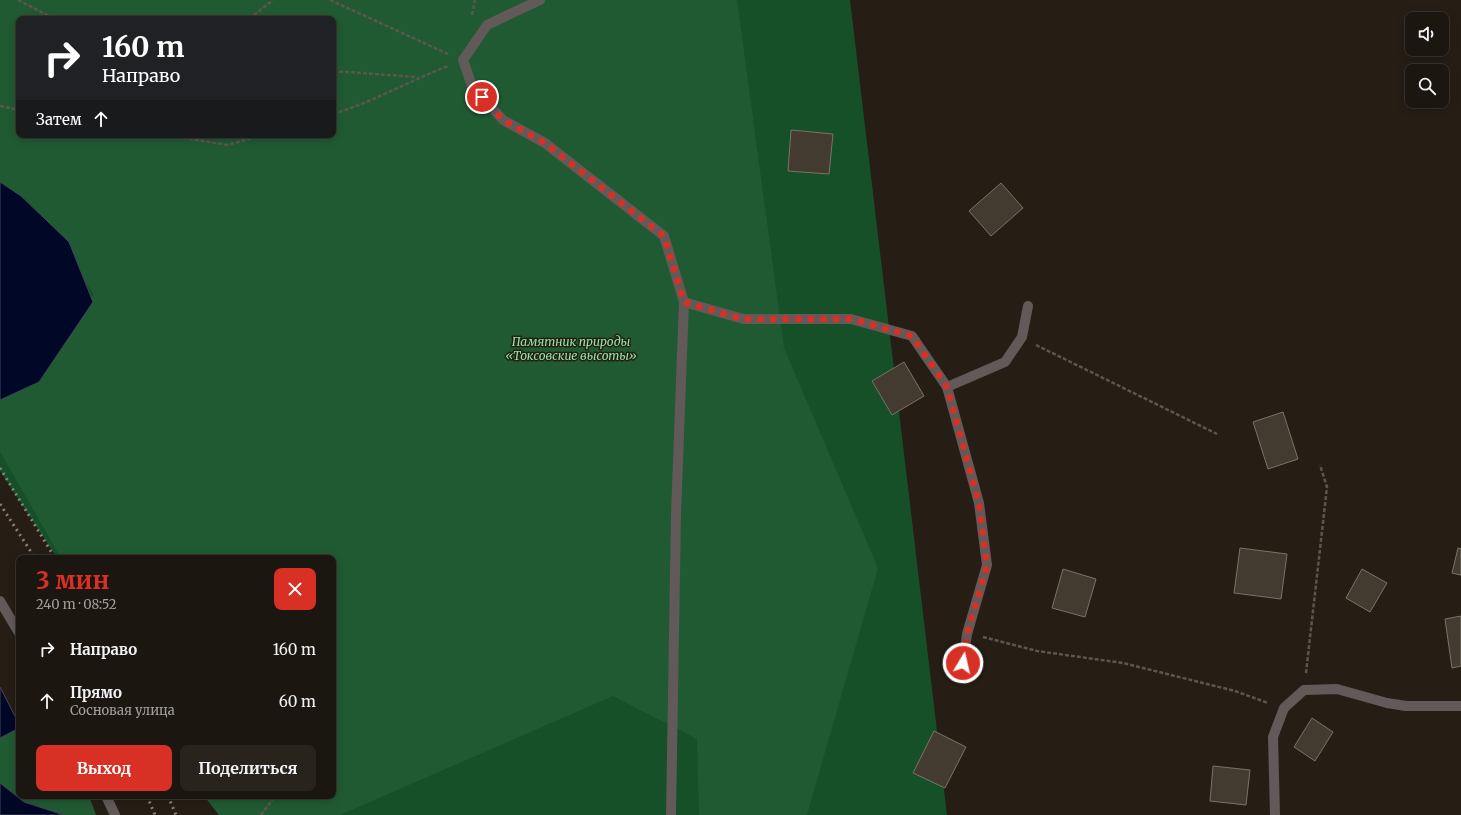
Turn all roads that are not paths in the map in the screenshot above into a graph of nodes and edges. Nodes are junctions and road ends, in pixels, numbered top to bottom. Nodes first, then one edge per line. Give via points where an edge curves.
1 (540, 0) edge
2 (684, 302) junction
3 (1028, 306) dead end
4 (947, 387) junction
5 (0, 601) edge
6 (16, 628) edge
7 (963, 663) dead end
8 (1461, 706) edge
9 (107, 799) edge
10 (115, 815) edge
11 (671, 815) edge
12 (1276, 815) edge

1 - 2 street via 487,25 463,60 472,86 503,120 545,143 664,236
2 - 4 street via 743,319 852,319 912,336
2 - 11 street via 676,514
3 - 4 street via 1022,337 1004,362
4 - 7 street via 979,503 987,566 967,634
5 - 6 street
8 - 12 street via 1406,706 1337,689 1304,690 1284,708 1274,737
9 - 10 street

